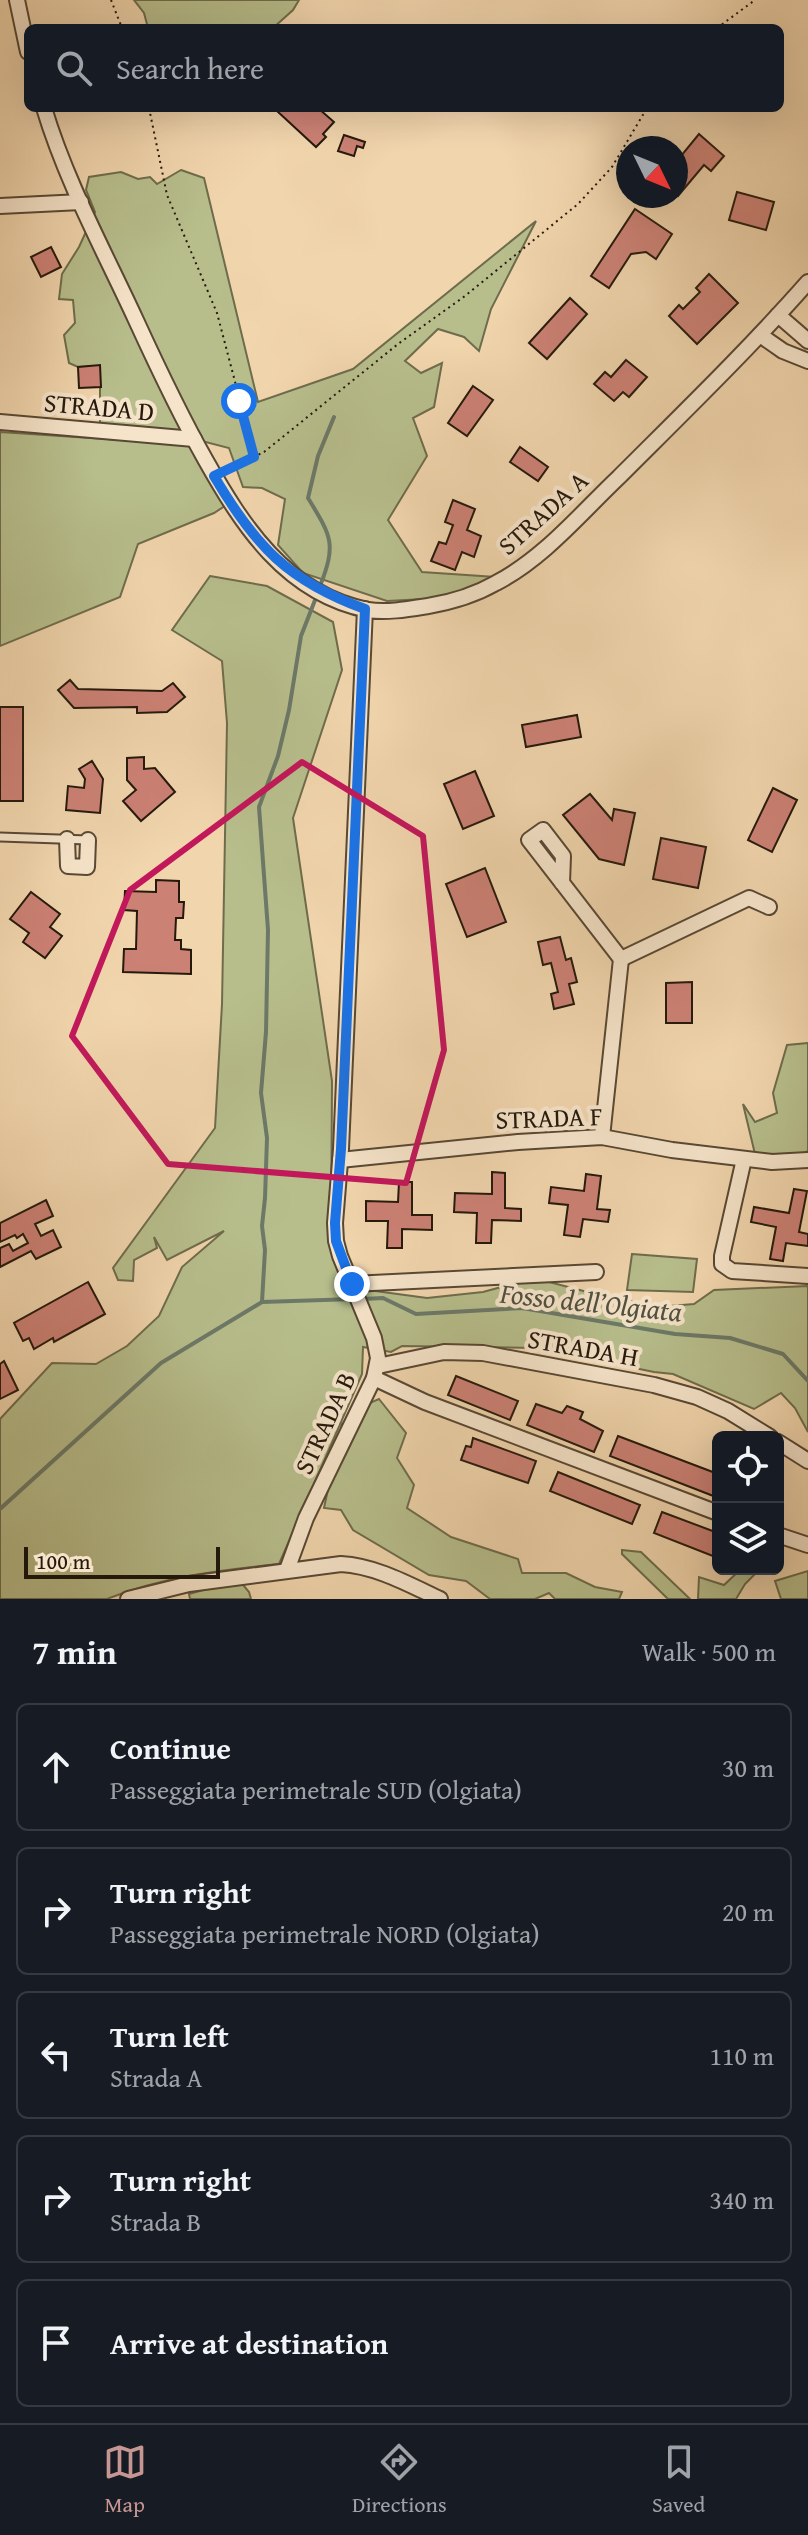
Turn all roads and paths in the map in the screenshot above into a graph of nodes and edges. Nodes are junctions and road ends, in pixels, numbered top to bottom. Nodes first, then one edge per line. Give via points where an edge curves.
1 (17, 0) edge
2 (111, 0) edge
3 (755, 0) edge
4 (120, 24) edge
5 (722, 24) edge
6 (24, 33) edge
7 (45, 112) edge
8 (150, 112) edge
9 (645, 112) edge
10 (81, 202) junction
11 (0, 206) edge
12 (808, 282) edge
13 (778, 315) junction
14 (760, 335) junction
15 (808, 341) edge
16 (808, 361) edge
17 (0, 422) edge
18 (194, 439) junction
19 (254, 457) junction
20 (214, 476) junction
21 (365, 609) junction
22 (0, 837) edge
23 (67, 839) junction
24 (88, 840) joint
25 (562, 883) dead end
26 (769, 907) dead end
27 (621, 959) junction
28 (602, 1137) junction
29 (744, 1159) junction
30 (340, 1160) junction
31 (808, 1160) edge
32 (596, 1272) dead end
33 (808, 1276) edge
34 (356, 1294) junction
35 (376, 1372) junction
36 (760, 1431) edge
37 (784, 1446) edge
38 (808, 1461) edge
39 (712, 1511) edge
40 (784, 1537) edge
41 (808, 1545) edge
42 (287, 1570) junction
43 (128, 1599) edge
44 (440, 1599) edge

1 - 6 street
2 - 4 path
3 - 5 path
7 - 10 street, STRADA A
8 - 19 path via 167,195 217,313
9 - 19 path via 612,167 578,204
10 - 11 street
10 - 18 street, STRADA A
12 - 13 street, STRADA A
13 - 14 street, STRADA A
13 - 15 street
14 - 16 street
14 - 21 street, STRADA A via 568,527 514,573 450,601
17 - 18 street, STRADA D
18 - 20 street, STRADA A
19 - 20 path
20 - 21 street, STRADA A via 237,514 279,563 319,590
21 - 30 street, STRADA B
22 - 23 lane
23 - 24 lane
23 - 24 street via 68,866 87,867
25 - 27 street
26 - 27 street via 749,898
27 - 28 street
28 - 29 street, STRADA F
28 - 30 street, STRADA F
29 - 31 street, STRADA F
29 - 33 street via 722,1264 732,1271
30 - 34 street, STRADA B via 336,1241
32 - 34 street
34 - 35 street, STRADA B via 376,1344
35 - 36 street, STRADA H via 444,1352 483,1353 697,1397
35 - 39 street via 425,1402
35 - 42 street, STRADA B
37 - 38 street
40 - 41 street
42 - 43 street
42 - 44 street via 361,1566

